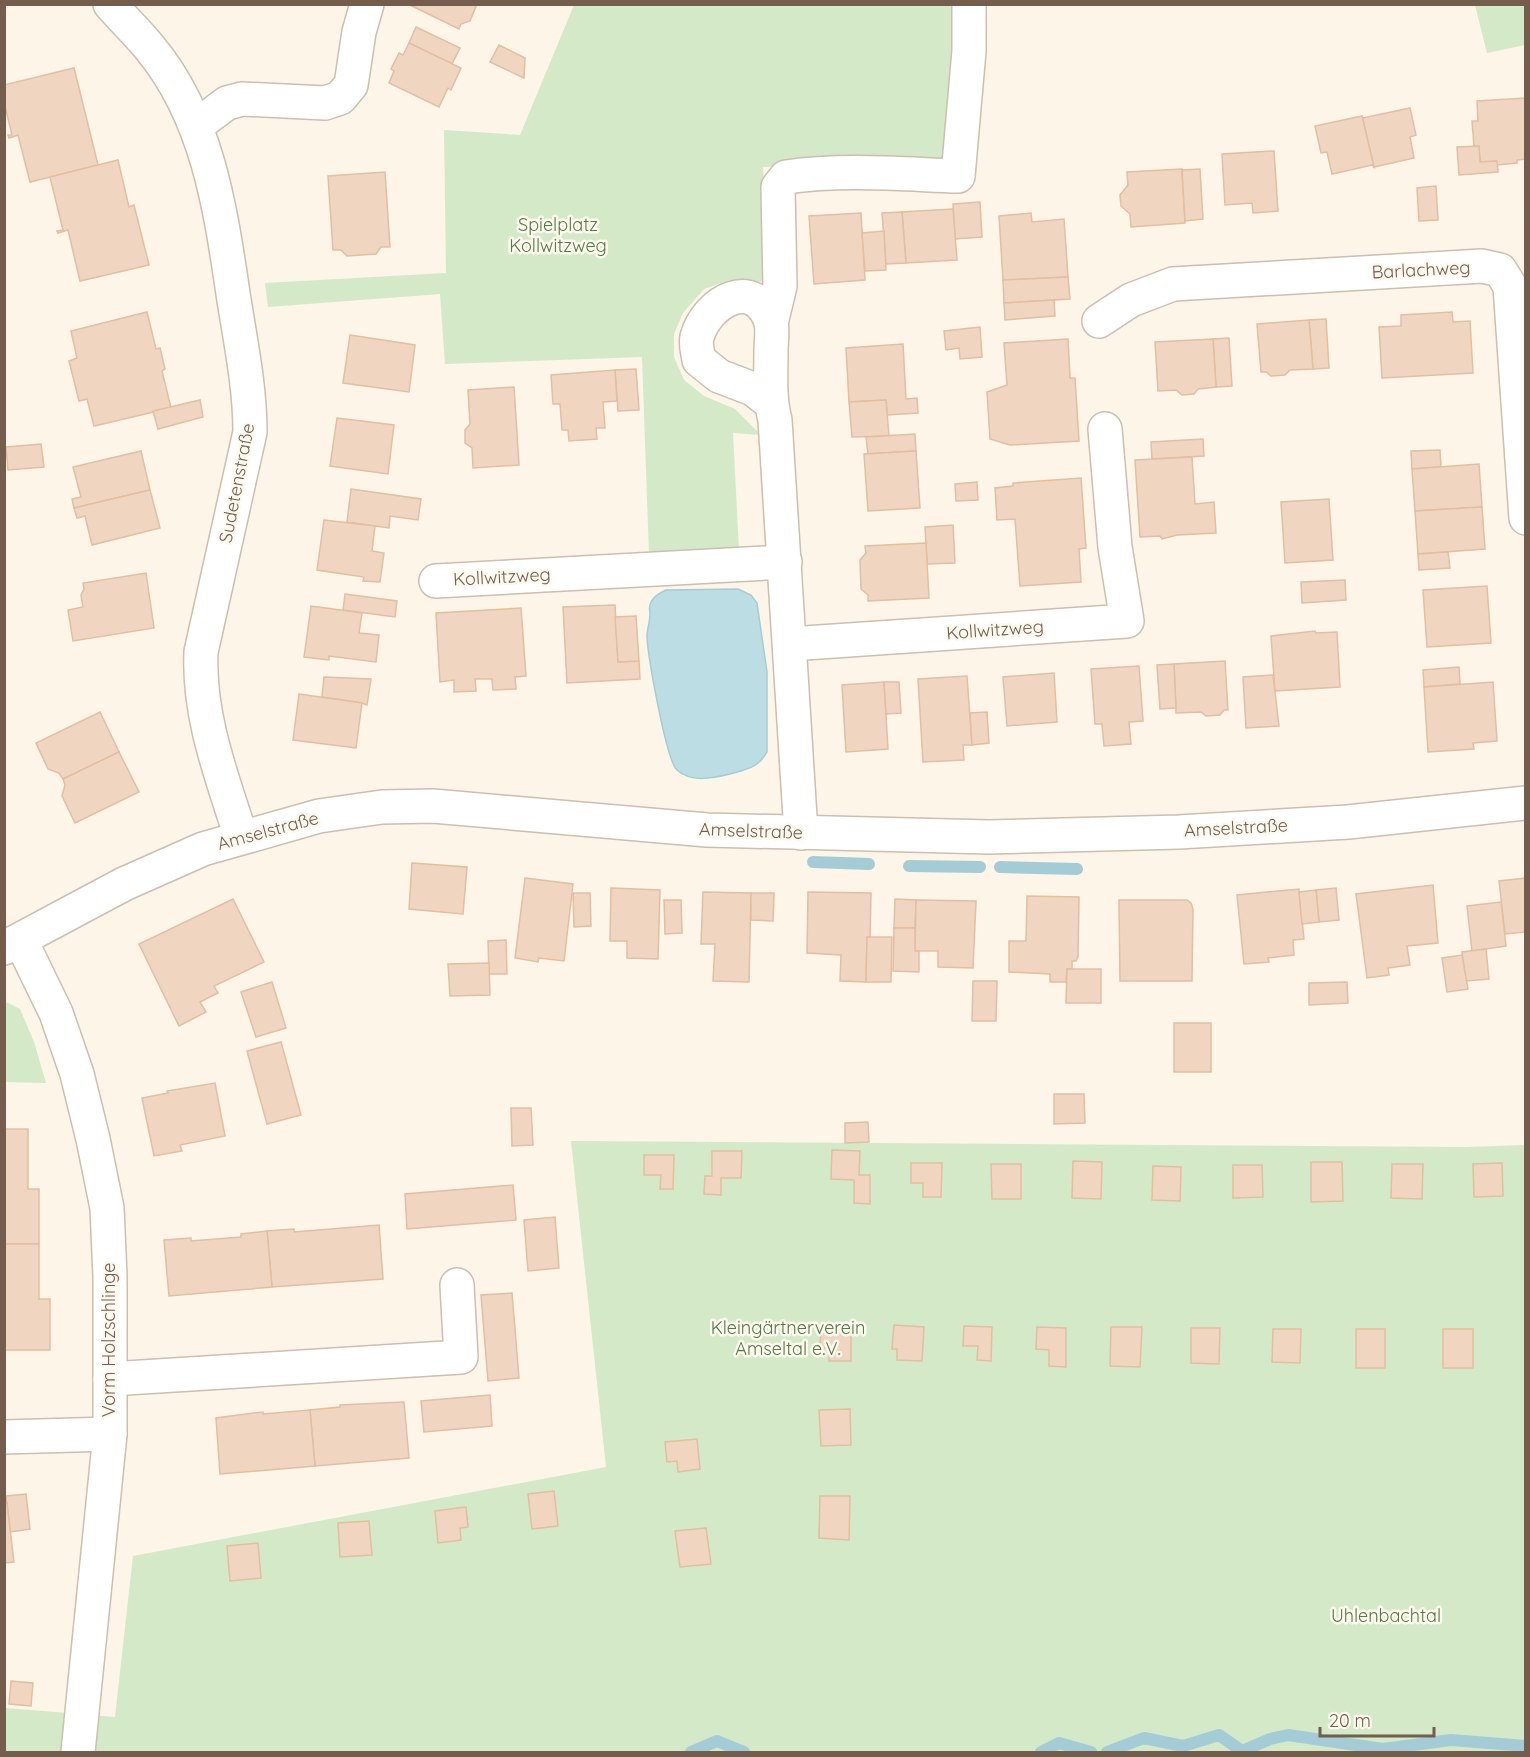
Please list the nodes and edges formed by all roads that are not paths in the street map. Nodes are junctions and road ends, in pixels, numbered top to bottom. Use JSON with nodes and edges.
{"nodes":[{"id":1,"x":110,"y":4,"type":"edge"},
{"id":2,"x":366,"y":4,"type":"edge"},
{"id":3,"x":969,"y":4,"type":"edge"},
{"id":4,"x":196,"y":126,"type":"junction"},
{"id":5,"x":1099,"y":321,"type":"dead end"},
{"id":6,"x":771,"y":323,"type":"junction"},
{"id":7,"x":771,"y":403,"type":"junction"},
{"id":8,"x":1105,"y":429,"type":"dead end"},
{"id":9,"x":1526,"y":518,"type":"edge"},
{"id":10,"x":785,"y":562,"type":"junction"},
{"id":11,"x":436,"y":580,"type":"dead end"},
{"id":12,"x":790,"y":644,"type":"junction"},
{"id":13,"x":1526,"y":803,"type":"edge"},
{"id":14,"x":801,"y":833,"type":"junction"},
{"id":15,"x":241,"y":837,"type":"junction"},
{"id":16,"x":13,"y":944,"type":"edge"},
{"id":17,"x":457,"y":1285,"type":"dead end"},
{"id":18,"x":110,"y":1379,"type":"junction"},
{"id":19,"x":110,"y":1434,"type":"junction"},
{"id":20,"x":4,"y":1437,"type":"edge"},
{"id":21,"x":78,"y":1752,"type":"edge"}],
"edges":[{"from":1,"to":4,"type":"street","name":"Sudetenstraße"},
{"from":2,"to":4,"type":"street"},
{"from":3,"to":6,"type":"street"},
{"from":4,"to":15,"type":"street","name":"Sudetenstraße"},
{"from":5,"to":9,"type":"street","name":"Barlachweg"},
{"from":6,"to":7,"type":"street"},
{"from":6,"to":7,"type":"street"},
{"from":7,"to":10,"type":"street"},
{"from":8,"to":12,"type":"street","name":"Kollwitzweg"},
{"from":10,"to":11,"type":"street","name":"Kollwitzweg"},
{"from":10,"to":12,"type":"street"},
{"from":12,"to":14,"type":"street"},
{"from":13,"to":14,"type":"street","name":"Amselstraße"},
{"from":14,"to":15,"type":"street","name":"Amselstraße"},
{"from":15,"to":16,"type":"street","name":"Amselstraße"},
{"from":16,"to":18,"type":"street","name":"Vorm Holzschlinge"},
{"from":17,"to":18,"type":"street"},
{"from":18,"to":19,"type":"street","name":"Vorm Holzschlinge"},
{"from":19,"to":20,"type":"street"},
{"from":19,"to":21,"type":"street","name":"Vorm Holzschlinge"}]}
